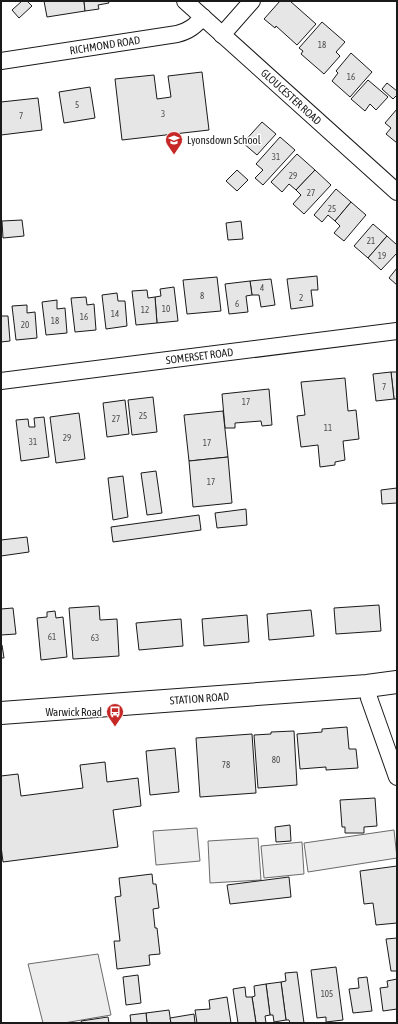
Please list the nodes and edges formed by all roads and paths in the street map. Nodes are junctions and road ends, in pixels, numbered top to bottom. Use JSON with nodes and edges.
{"nodes":[{"id":1,"x":185,"y":1,"type":"edge"},
{"id":2,"x":252,"y":1,"type":"edge"},
{"id":3,"x":203,"y":17,"type":"junction"},
{"id":4,"x":222,"y":34,"type":"junction"},
{"id":5,"x":1,"y":61,"type":"edge"},
{"id":6,"x":397,"y":192,"type":"edge"},
{"id":7,"x":397,"y":331,"type":"edge"},
{"id":8,"x":1,"y":381,"type":"edge"},
{"id":9,"x":397,"y":682,"type":"edge"},
{"id":10,"x":367,"y":686,"type":"junction"},
{"id":11,"x":1,"y":713,"type":"edge"},
{"id":12,"x":397,"y":777,"type":"edge"}],
"edges":[{"from":1,"to":3,"type":"street","name":"GLOUCESTER ROAD"},
{"from":2,"to":4,"type":"street"},
{"from":3,"to":4,"type":"street","name":"GLOUCESTER ROAD"},
{"from":3,"to":5,"type":"street","name":"RICHMOND ROAD"},
{"from":4,"to":6,"type":"street","name":"GLOUCESTER ROAD"},
{"from":7,"to":8,"type":"street","name":"SOMERSET ROAD"},
{"from":9,"to":10,"type":"main road","name":"STATION ROAD"},
{"from":10,"to":11,"type":"main road","name":"STATION ROAD"},
{"from":10,"to":12,"type":"street"}]}
